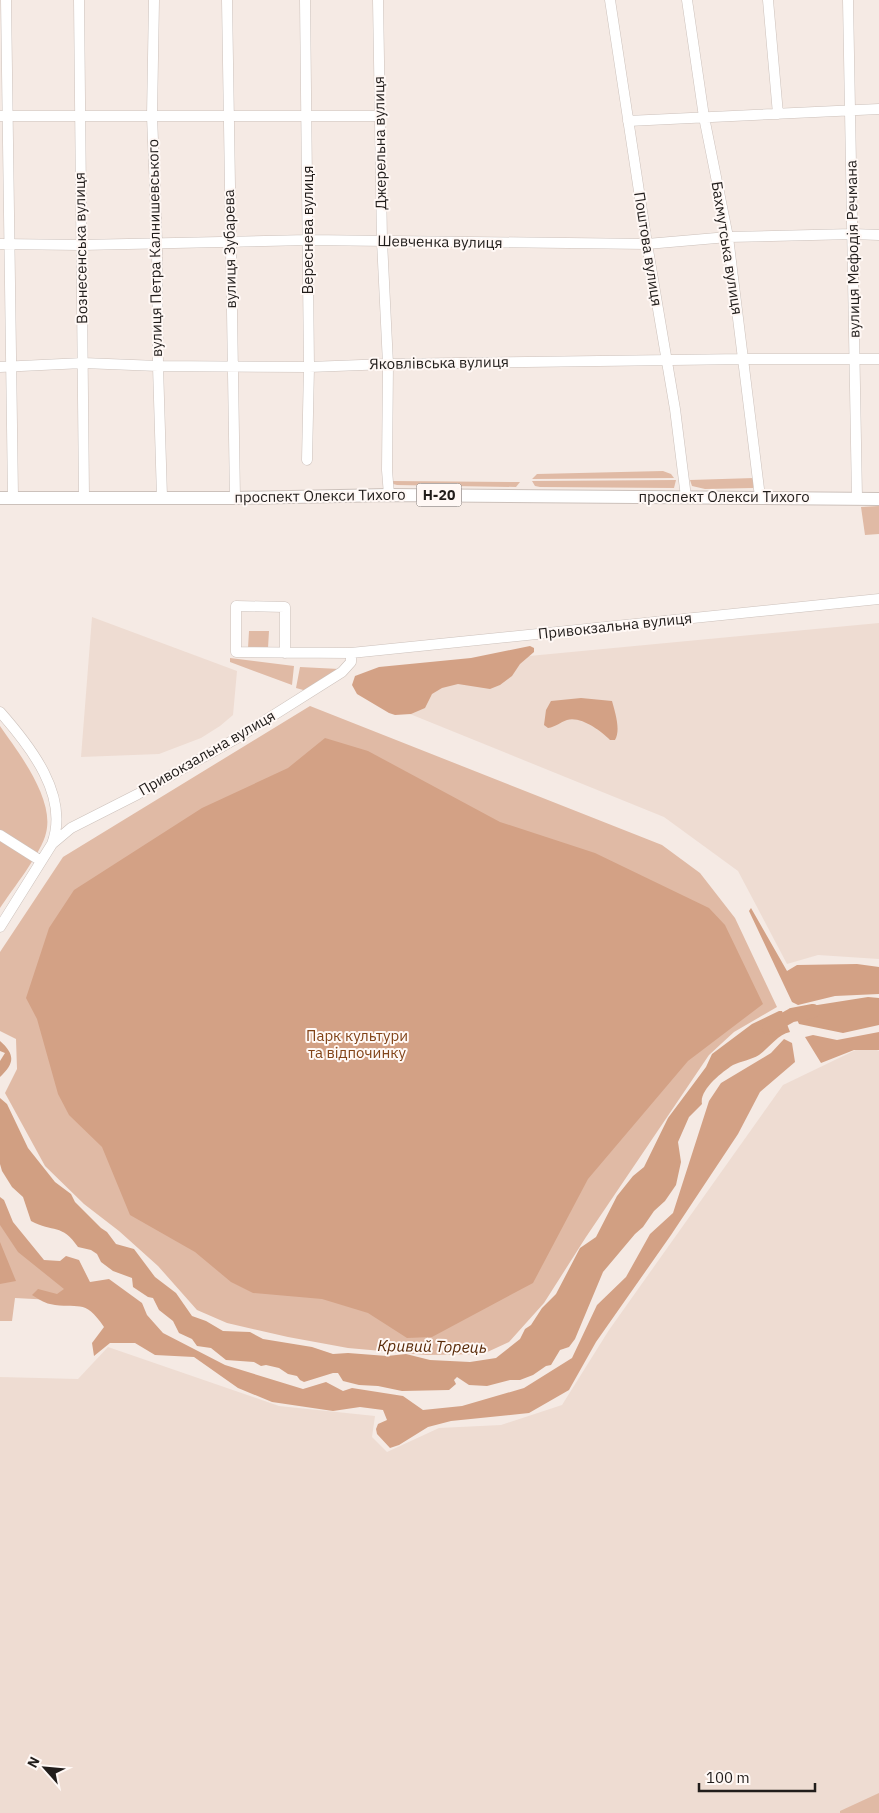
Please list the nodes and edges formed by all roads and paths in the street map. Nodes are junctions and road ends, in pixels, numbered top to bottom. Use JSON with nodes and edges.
{"nodes":[{"id":1,"x":6,"y":0,"type":"edge"},
{"id":2,"x":78,"y":0,"type":"edge"},
{"id":3,"x":154,"y":0,"type":"edge"},
{"id":4,"x":227,"y":0,"type":"edge"},
{"id":5,"x":305,"y":0,"type":"edge"},
{"id":6,"x":378,"y":0,"type":"edge"},
{"id":7,"x":610,"y":0,"type":"edge"},
{"id":8,"x":687,"y":0,"type":"edge"},
{"id":9,"x":768,"y":0,"type":"edge"},
{"id":10,"x":848,"y":0,"type":"edge"},
{"id":11,"x":879,"y":109,"type":"edge"},
{"id":12,"x":850,"y":111,"type":"junction"},
{"id":13,"x":778,"y":114,"type":"junction"},
{"id":14,"x":4,"y":116,"type":"edge"},
{"id":15,"x":80,"y":116,"type":"junction"},
{"id":16,"x":152,"y":116,"type":"junction"},
{"id":17,"x":227,"y":116,"type":"junction"},
{"id":18,"x":308,"y":116,"type":"junction"},
{"id":19,"x":379,"y":116,"type":"junction"},
{"id":20,"x":704,"y":117,"type":"junction"},
{"id":21,"x":628,"y":120,"type":"junction"},
{"id":22,"x":853,"y":234,"type":"junction"},
{"id":23,"x":879,"y":235,"type":"edge"},
{"id":24,"x":728,"y":237,"type":"junction"},
{"id":25,"x":308,"y":240,"type":"junction"},
{"id":26,"x":230,"y":241,"type":"junction"},
{"id":27,"x":382,"y":241,"type":"junction"},
{"id":28,"x":157,"y":242,"type":"junction"},
{"id":29,"x":5,"y":244,"type":"edge"},
{"id":30,"x":647,"y":244,"type":"junction"},
{"id":31,"x":81,"y":245,"type":"junction"},
{"id":32,"x":744,"y":359,"type":"junction"},
{"id":33,"x":855,"y":359,"type":"junction"},
{"id":34,"x":879,"y":359,"type":"edge"},
{"id":35,"x":666,"y":360,"type":"junction"},
{"id":36,"x":83,"y":363,"type":"junction"},
{"id":37,"x":388,"y":364,"type":"junction"},
{"id":38,"x":233,"y":365,"type":"junction"},
{"id":39,"x":158,"y":366,"type":"junction"},
{"id":40,"x":309,"y":367,"type":"junction"},
{"id":41,"x":0,"y":368,"type":"edge"},
{"id":42,"x":12,"y":368,"type":"junction"},
{"id":43,"x":307,"y":460,"type":"dead end"},
{"id":44,"x":389,"y":495,"type":"junction"},
{"id":45,"x":84,"y":496,"type":"junction"},
{"id":46,"x":162,"y":496,"type":"junction"},
{"id":47,"x":13,"y":497,"type":"junction"},
{"id":48,"x":686,"y":497,"type":"junction"},
{"id":49,"x":760,"y":497,"type":"junction"},
{"id":50,"x":0,"y":498,"type":"edge"},
{"id":51,"x":235,"y":498,"type":"junction"},
{"id":52,"x":857,"y":498,"type":"junction"},
{"id":53,"x":879,"y":498,"type":"edge"},
{"id":54,"x":879,"y":599,"type":"edge"},
{"id":55,"x":284,"y":653,"type":"junction"},
{"id":56,"x":351,"y":653,"type":"junction"},
{"id":57,"x":0,"y":712,"type":"edge"},
{"id":58,"x":0,"y":836,"type":"edge"},
{"id":59,"x":52,"y":844,"type":"junction"},
{"id":60,"x":41,"y":862,"type":"junction"},
{"id":61,"x":0,"y":926,"type":"edge"}],
"edges":[{"from":1,"to":14,"type":"street"},
{"from":2,"to":15,"type":"street","name":"Вознесенська вулиця"},
{"from":3,"to":16,"type":"street","name":"вулиця Петра Калнишевського"},
{"from":4,"to":17,"type":"street","name":"вулиця Зубарева"},
{"from":5,"to":18,"type":"street","name":"Вереснева вулиця"},
{"from":6,"to":19,"type":"street","name":"Джерельна вулиця"},
{"from":7,"to":21,"type":"street","name":"Поштова вулиця"},
{"from":8,"to":20,"type":"street","name":"Бахмутська вулиця"},
{"from":9,"to":13,"type":"street"},
{"from":10,"to":12,"type":"street","name":"вулиця Мефодія Речмана"},
{"from":11,"to":12,"type":"street"},
{"from":12,"to":13,"type":"street"},
{"from":12,"to":22,"type":"street","name":"вулиця Мефодія Речмана"},
{"from":13,"to":20,"type":"street"},
{"from":14,"to":15,"type":"street"},
{"from":14,"to":29,"type":"street"},
{"from":15,"to":16,"type":"street"},
{"from":15,"to":31,"type":"street","name":"Вознесенська вулиця"},
{"from":16,"to":17,"type":"street"},
{"from":16,"to":28,"type":"street","name":"вулиця Петра Калнишевського"},
{"from":17,"to":18,"type":"street"},
{"from":17,"to":26,"type":"street","name":"вулиця Зубарева"},
{"from":18,"to":19,"type":"street"},
{"from":18,"to":25,"type":"street","name":"Вереснева вулиця"},
{"from":19,"to":27,"type":"street","name":"Джерельна вулиця"},
{"from":20,"to":21,"type":"street"},
{"from":20,"to":24,"type":"street","name":"Бахмутська вулиця"},
{"from":21,"to":30,"type":"street","name":"Поштова вулиця"},
{"from":22,"to":23,"type":"street","name":"Шевченка вулиця"},
{"from":22,"to":24,"type":"street","name":"Шевченка вулиця"},
{"from":22,"to":33,"type":"street","name":"вулиця Мефодія Речмана"},
{"from":24,"to":30,"type":"street","name":"Шевченка вулиця"},
{"from":24,"to":32,"type":"street","name":"Бахмутська вулиця"},
{"from":25,"to":26,"type":"street","name":"Шевченка вулиця"},
{"from":25,"to":27,"type":"street","name":"Шевченка вулиця"},
{"from":25,"to":40,"type":"street","name":"Вереснева вулиця"},
{"from":26,"to":28,"type":"street","name":"Шевченка вулиця"},
{"from":26,"to":38,"type":"street","name":"вулиця Зубарева"},
{"from":27,"to":30,"type":"street","name":"Шевченка вулиця"},
{"from":27,"to":37,"type":"street","name":"Джерельна вулиця"},
{"from":28,"to":31,"type":"street","name":"Шевченка вулиця"},
{"from":28,"to":39,"type":"street","name":"вулиця Петра Калнишевського"},
{"from":29,"to":31,"type":"street","name":"Шевченка вулиця"},
{"from":29,"to":42,"type":"street"},
{"from":30,"to":35,"type":"street","name":"Поштова вулиця"},
{"from":31,"to":36,"type":"street","name":"Вознесенська вулиця"},
{"from":32,"to":33,"type":"street","name":"Яковлівська вулиця"},
{"from":32,"to":35,"type":"street","name":"Яковлівська вулиця"},
{"from":32,"to":49,"type":"street","name":"Бахмутська вулиця"},
{"from":33,"to":34,"type":"street","name":"Яковлівська вулиця"},
{"from":33,"to":52,"type":"street","name":"вулиця Мефодія Речмана"},
{"from":35,"to":37,"type":"street","name":"Яковлівська вулиця"},
{"from":35,"to":48,"type":"street","name":"Поштова вулиця"},
{"from":36,"to":39,"type":"street","name":"Яковлівська вулиця"},
{"from":36,"to":42,"type":"street","name":"Яковлівська вулиця"},
{"from":36,"to":45,"type":"street","name":"Вознесенська вулиця"},
{"from":37,"to":40,"type":"street","name":"Яковлівська вулиця"},
{"from":37,"to":44,"type":"street","name":"Джерельна вулиця"},
{"from":38,"to":39,"type":"street","name":"Яковлівська вулиця"},
{"from":38,"to":40,"type":"street","name":"Яковлівська вулиця"},
{"from":38,"to":51,"type":"street","name":"вулиця Зубарева"},
{"from":39,"to":46,"type":"street","name":"вулиця Петра Калнишевського"},
{"from":40,"to":43,"type":"street","name":"Вереснева вулиця"},
{"from":41,"to":42,"type":"street","name":"Яковлівська вулиця"},
{"from":42,"to":47,"type":"street"},
{"from":44,"to":48,"type":"main road","name":"проспект Олекси Тихого","number":"Н-20"},
{"from":44,"to":51,"type":"main road","name":"проспект Олекси Тихого","number":"Н-20"},
{"from":45,"to":46,"type":"main road","name":"проспект Олекси Тихого","number":"Н-20"},
{"from":45,"to":47,"type":"main road","name":"проспект Олекси Тихого","number":"Н-20"},
{"from":46,"to":51,"type":"main road","name":"проспект Олекси Тихого","number":"Н-20"},
{"from":47,"to":50,"type":"main road","name":"проспект Олекси Тихого","number":"Н-20"},
{"from":48,"to":49,"type":"main road","name":"проспект Олекси Тихого","number":"Н-20"},
{"from":49,"to":52,"type":"main road","name":"проспект Олекси Тихого","number":"Н-20"},
{"from":52,"to":53,"type":"main road","name":"проспект Олекси Тихого","number":"Н-20"},
{"from":54,"to":56,"type":"street","name":"Привокзальна вулиця"},
{"from":55,"to":55,"type":"street","name":"Привокзальна вулиця"},
{"from":55,"to":56,"type":"street","name":"Привокзальна вулиця"},
{"from":56,"to":59,"type":"street","name":"Привокзальна вулиця"},
{"from":57,"to":59,"type":"street"},
{"from":58,"to":60,"type":"street"},
{"from":59,"to":60,"type":"street"},
{"from":60,"to":61,"type":"street"}]}
